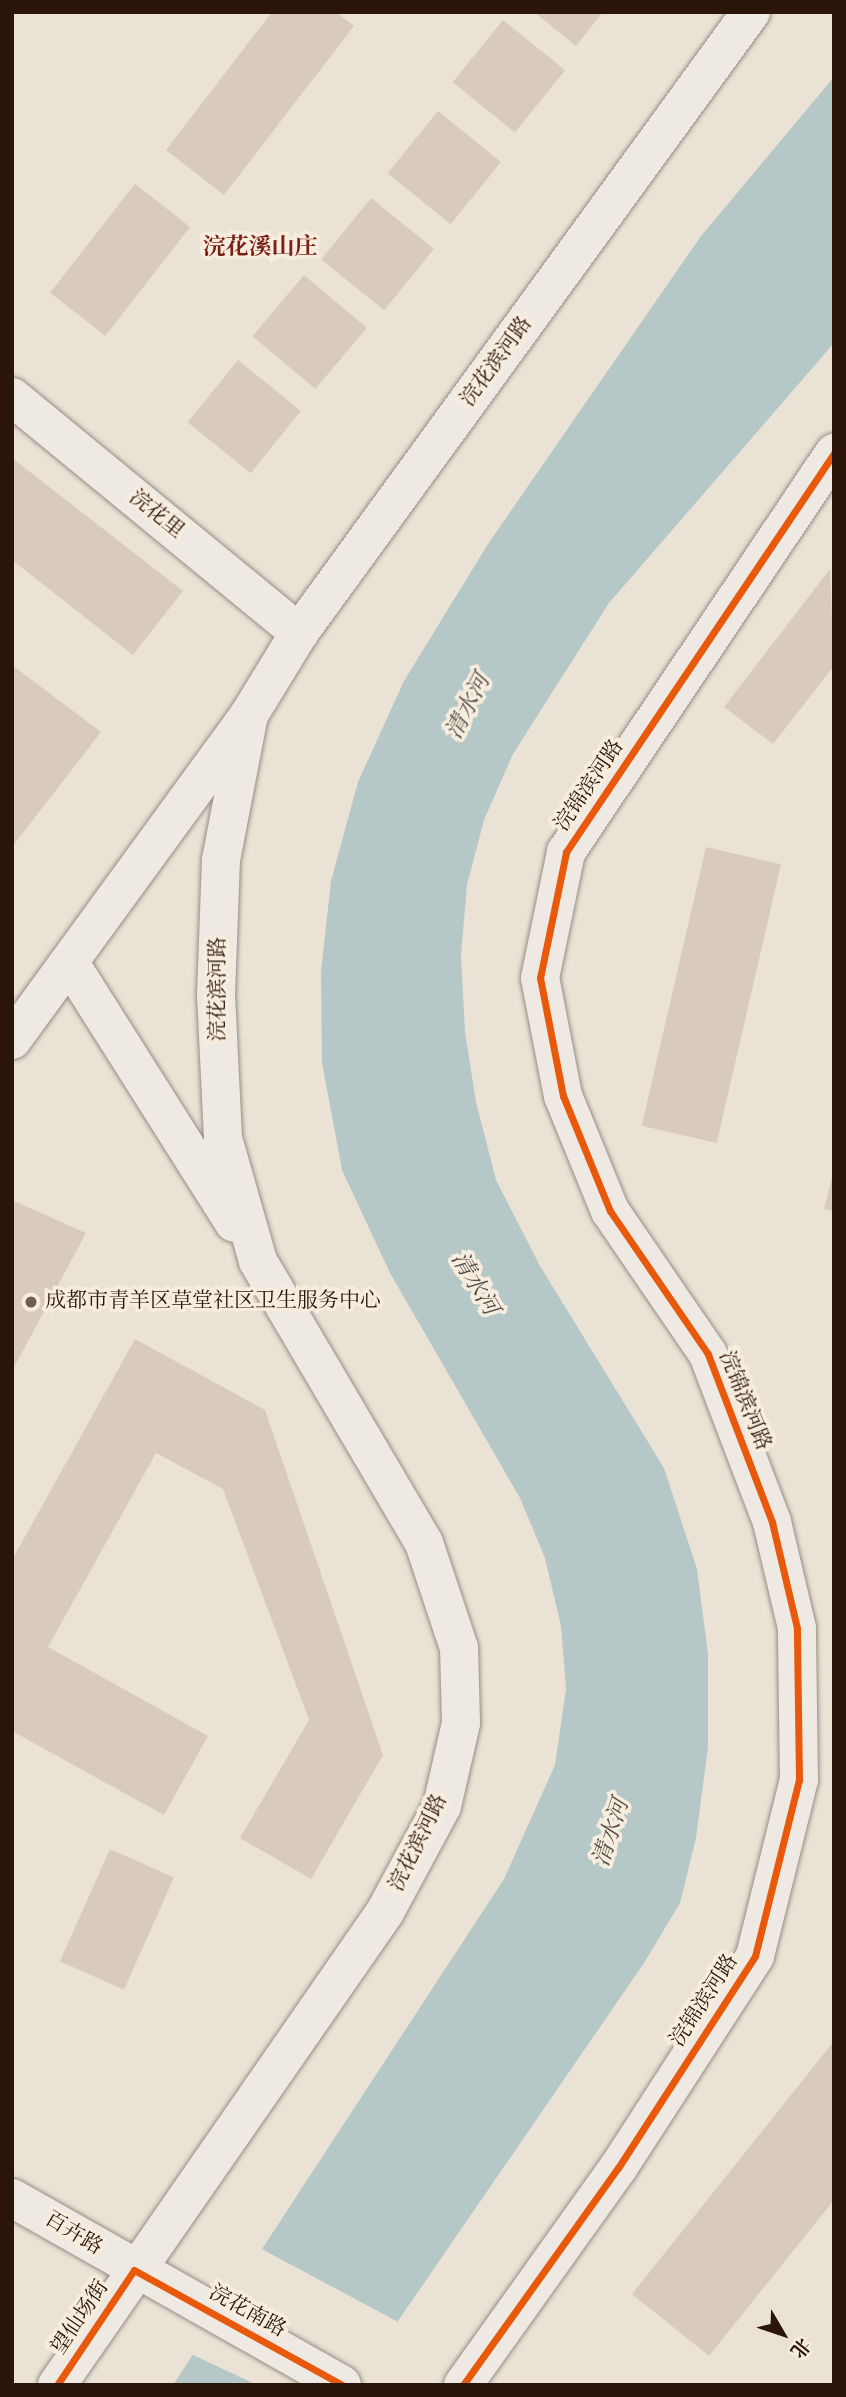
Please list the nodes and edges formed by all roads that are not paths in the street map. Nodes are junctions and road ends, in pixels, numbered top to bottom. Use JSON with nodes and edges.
{"nodes":[{"id":1,"x":751,"y":12,"type":"edge"},
{"id":2,"x":12,"y":397,"type":"edge"},
{"id":3,"x":834,"y":453,"type":"edge"},
{"id":4,"x":299,"y":633,"type":"junction"},
{"id":5,"x":250,"y":715,"type":"junction"},
{"id":6,"x":71,"y":965,"type":"junction"},
{"id":7,"x":12,"y":1040,"type":"edge"},
{"id":8,"x":258,"y":1261,"type":"junction"},
{"id":9,"x":12,"y":2198,"type":"edge"},
{"id":10,"x":134,"y":2270,"type":"junction"},
{"id":11,"x":57,"y":2385,"type":"edge"},
{"id":12,"x":342,"y":2385,"type":"edge"},
{"id":13,"x":463,"y":2385,"type":"edge"}],
"edges":[{"from":1,"to":4,"type":"street","name":"浣花滨河路"},
{"from":2,"to":4,"type":"street","name":"浣花里"},
{"from":3,"to":13,"type":"street","name":"浣锦滨河路"},
{"from":4,"to":5,"type":"street","name":"浣花滨河路"},
{"from":5,"to":6,"type":"street","name":"浣花滨河路"},
{"from":5,"to":8,"type":"street","name":"浣花滨河路"},
{"from":6,"to":7,"type":"street","name":"浣花滨河路"},
{"from":6,"to":8,"type":"street","name":"浣花滨河路"},
{"from":8,"to":10,"type":"street","name":"浣花滨河路"},
{"from":9,"to":10,"type":"street","name":"百卉路"},
{"from":10,"to":11,"type":"street","name":"望仙场街"},
{"from":10,"to":12,"type":"street","name":"浣花南路"}]}
